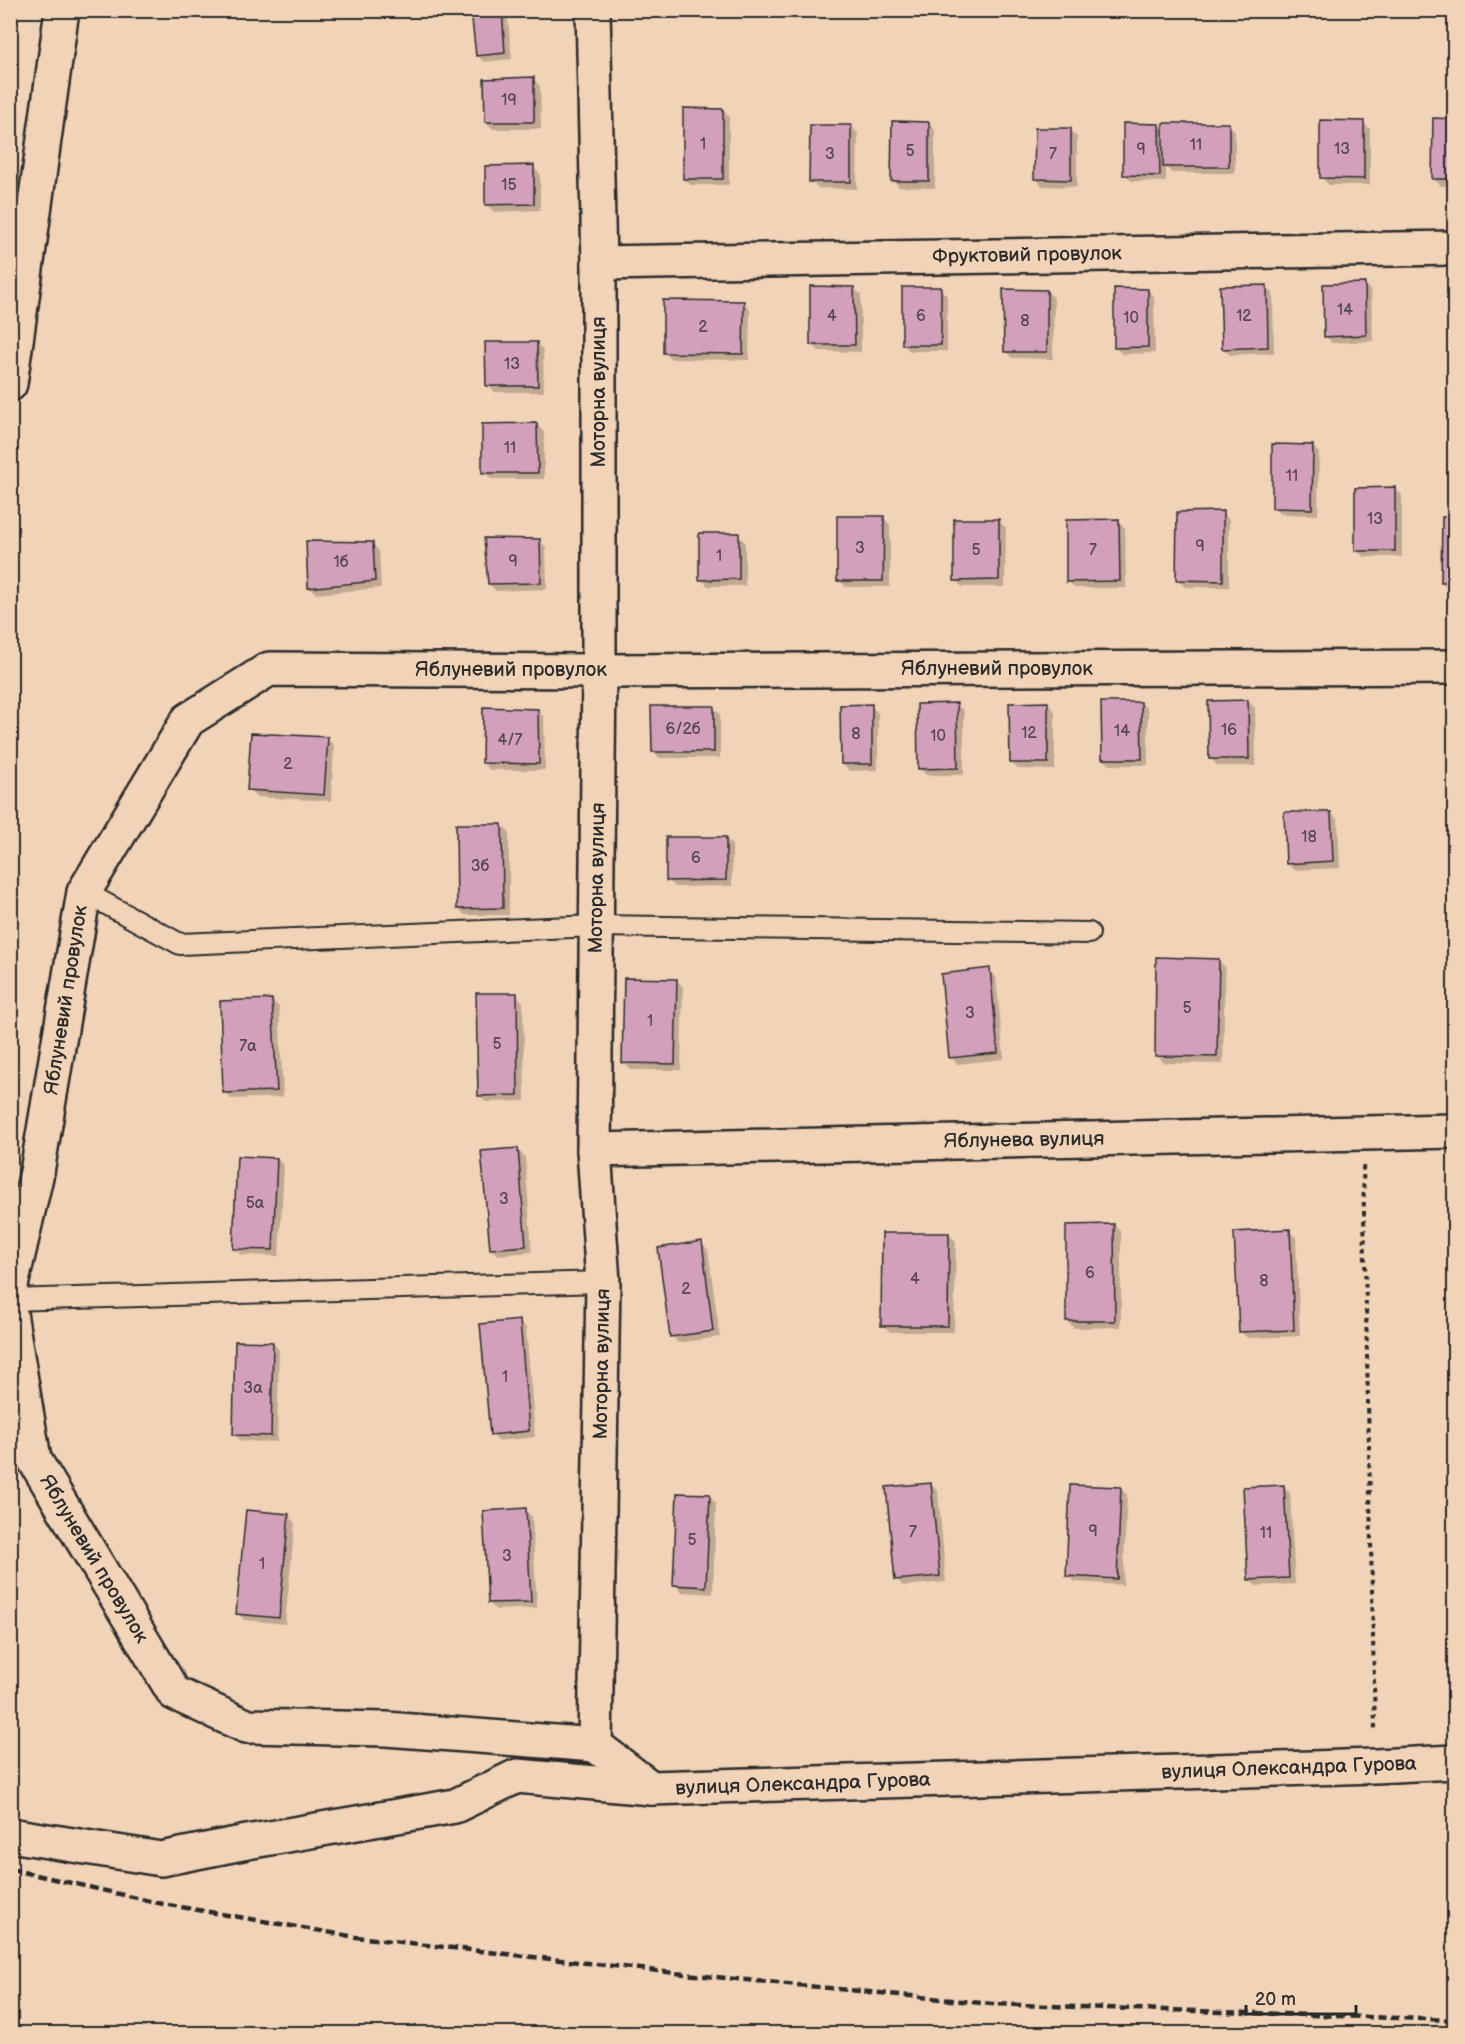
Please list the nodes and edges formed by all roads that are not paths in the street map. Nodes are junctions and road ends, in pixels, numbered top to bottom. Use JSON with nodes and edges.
{"nodes":[{"id":1,"x":62,"y":10,"type":"edge"},
{"id":2,"x":593,"y":10,"type":"edge"},
{"id":3,"x":1455,"y":248,"type":"edge"},
{"id":4,"x":599,"y":263,"type":"junction"},
{"id":5,"x":12,"y":366,"type":"edge"},
{"id":6,"x":1455,"y":667,"type":"edge"},
{"id":7,"x":599,"y":671,"type":"junction"},
{"id":8,"x":84,"y":891,"type":"junction"},
{"id":9,"x":596,"y":926,"type":"junction"},
{"id":10,"x":1089,"y":933,"type":"dead end"},
{"id":11,"x":1455,"y":1131,"type":"edge"},
{"id":12,"x":594,"y":1150,"type":"junction"},
{"id":13,"x":603,"y":1282,"type":"junction"},
{"id":14,"x":10,"y":1290,"type":"edge"},
{"id":15,"x":10,"y":1300,"type":"edge"},
{"id":16,"x":10,"y":1313,"type":"edge"},
{"id":17,"x":595,"y":1745,"type":"junction"},
{"id":18,"x":1455,"y":1761,"type":"edge"},
{"id":19,"x":651,"y":1788,"type":"junction"},
{"id":20,"x":10,"y":1835,"type":"edge"}],
"edges":[{"from":1,"to":5,"type":"street"},
{"from":2,"to":4,"type":"street","name":"Моторна вулиця"},
{"from":3,"to":4,"type":"street","name":"Фруктовий провулок"},
{"from":4,"to":7,"type":"street","name":"Моторна вулиця"},
{"from":6,"to":7,"type":"street","name":"Яблуневий провулок"},
{"from":7,"to":8,"type":"street","name":"Яблуневий провулок"},
{"from":7,"to":9,"type":"street","name":"Моторна вулиця"},
{"from":8,"to":9,"type":"lane"},
{"from":8,"to":14,"type":"street","name":"Яблуневий провулок"},
{"from":9,"to":10,"type":"lane"},
{"from":9,"to":12,"type":"street","name":"Моторна вулиця"},
{"from":11,"to":12,"type":"street","name":"Яблунева вулиця"},
{"from":12,"to":13,"type":"street","name":"Моторна вулиця"},
{"from":13,"to":15,"type":"lane"},
{"from":13,"to":17,"type":"street","name":"Моторна вулиця"},
{"from":16,"to":17,"type":"street","name":"Яблуневий провулок"},
{"from":17,"to":19,"type":"street","name":"вулиця Олександра Гурова"},
{"from":18,"to":19,"type":"street","name":"вулиця Олександра Гурова"},
{"from":19,"to":20,"type":"street"}]}
